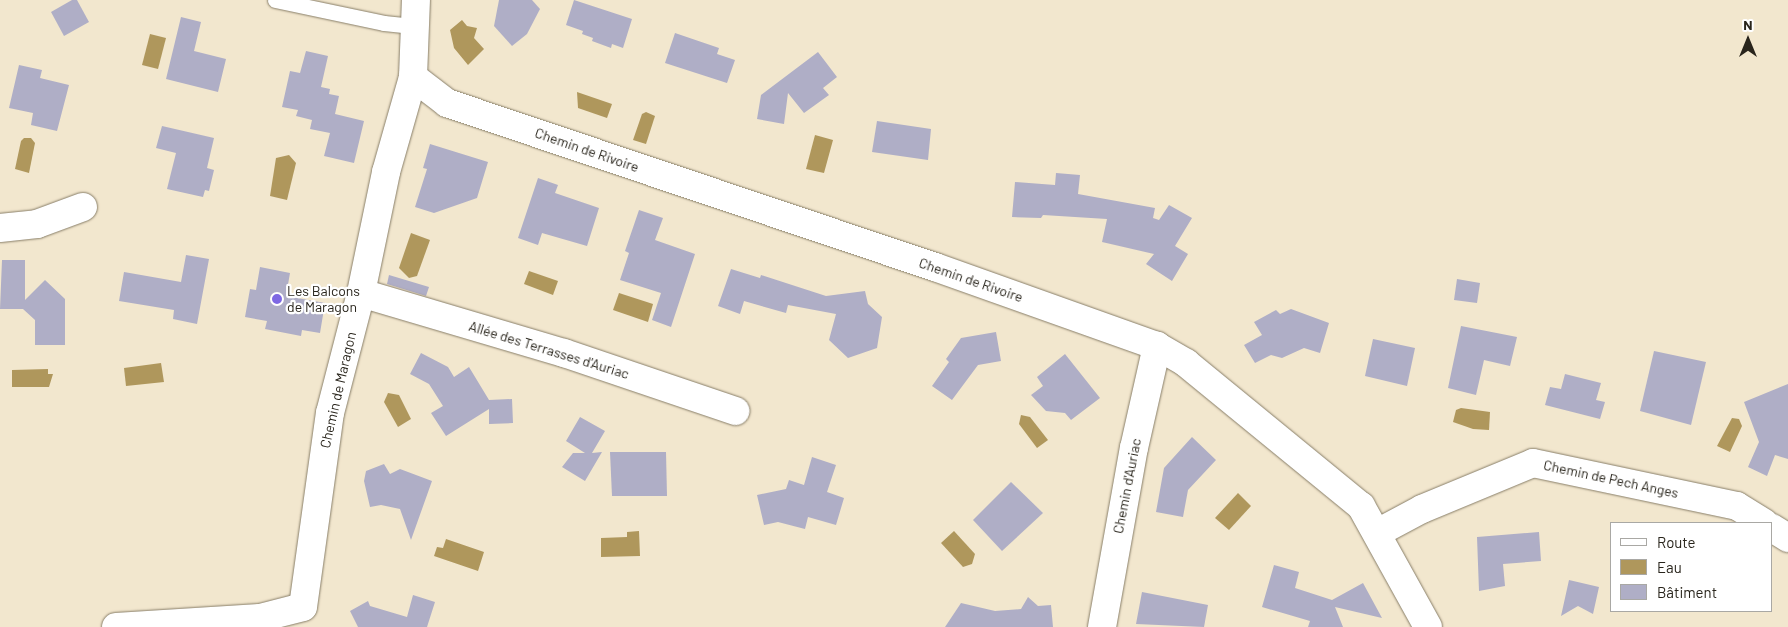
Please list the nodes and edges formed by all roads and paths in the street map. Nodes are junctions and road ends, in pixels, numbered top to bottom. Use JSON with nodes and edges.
{"nodes":[{"id":1,"x":275,"y":0,"type":"edge"},
{"id":2,"x":415,"y":13,"type":"edge"},
{"id":3,"x":413,"y":77,"type":"junction"},
{"id":4,"x":83,"y":207,"type":"dead end"},
{"id":5,"x":0,"y":228,"type":"edge"},
{"id":6,"x":362,"y":292,"type":"junction"},
{"id":7,"x":1157,"y":346,"type":"junction"},
{"id":8,"x":735,"y":411,"type":"dead end"},
{"id":9,"x":1762,"y":522,"type":"edge"},
{"id":10,"x":1773,"y":529,"type":"edge"},
{"id":11,"x":1377,"y":533,"type":"junction"},
{"id":12,"x":1788,"y":538,"type":"edge"},
{"id":13,"x":116,"y":627,"type":"edge"},
{"id":14,"x":1102,"y":627,"type":"edge"},
{"id":15,"x":1428,"y":627,"type":"edge"}],
"edges":[{"from":1,"to":2,"type":"lane"},
{"from":2,"to":3,"type":"street","name":"Chemin de Maragon"},
{"from":3,"to":6,"type":"street","name":"Chemin de Maragon"},
{"from":3,"to":7,"type":"street","name":"Chemin de Rivoire"},
{"from":4,"to":5,"type":"street"},
{"from":6,"to":8,"type":"street","name":"Allée des Terrasses d'Auriac"},
{"from":6,"to":13,"type":"street","name":"Chemin de Maragon"},
{"from":7,"to":11,"type":"street","name":"Chemin de Rivoire"},
{"from":7,"to":14,"type":"street","name":"Chemin d'Auriac"},
{"from":9,"to":11,"type":"street","name":"Chemin de Pech Anges"},
{"from":10,"to":12,"type":"street"},
{"from":11,"to":15,"type":"street","name":"Chemin de Rivoire"}]}
